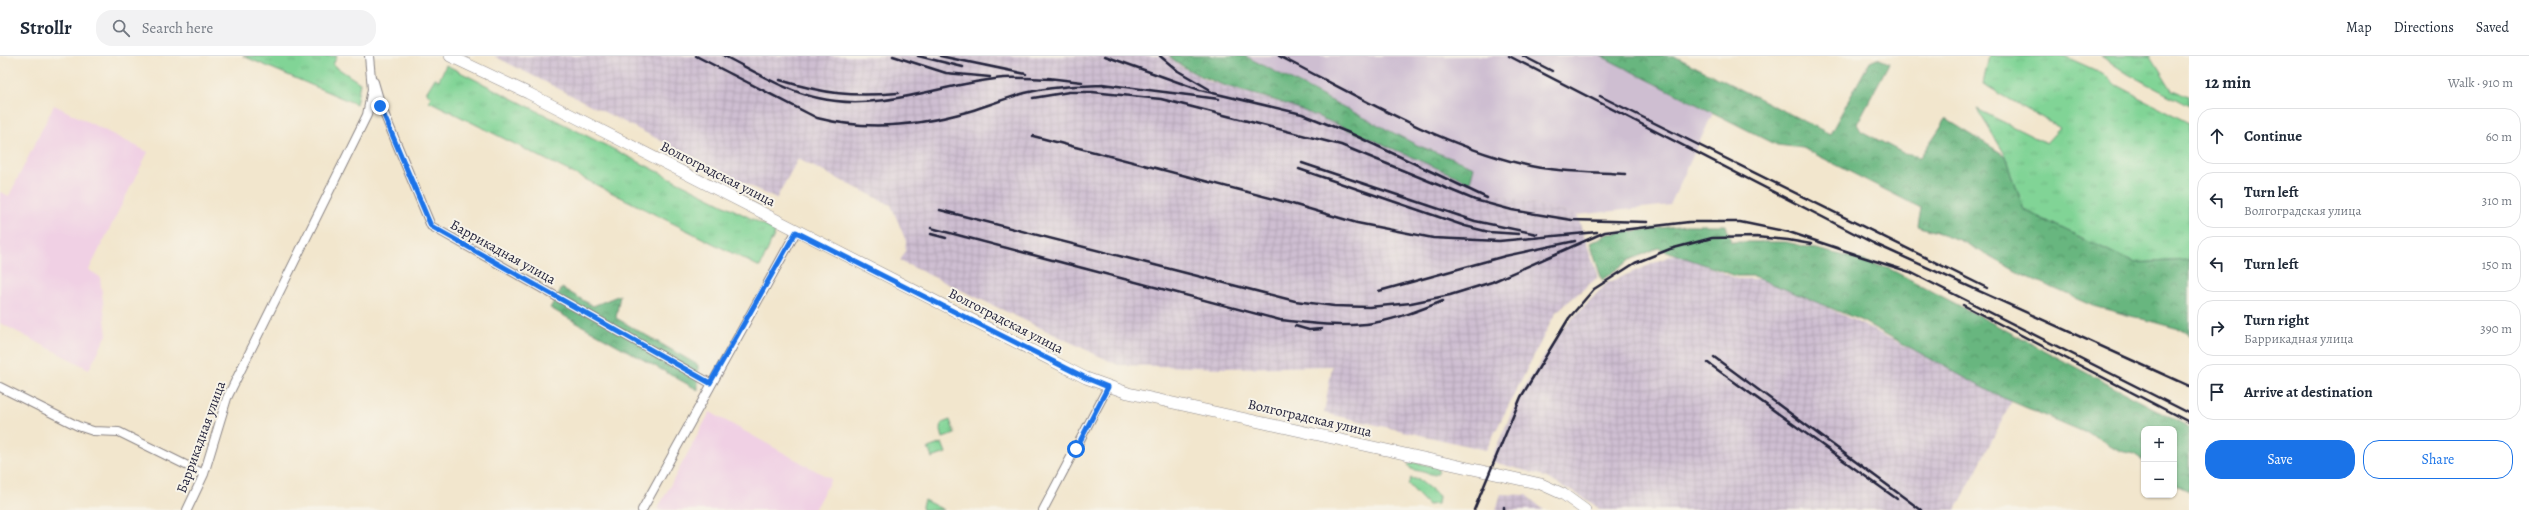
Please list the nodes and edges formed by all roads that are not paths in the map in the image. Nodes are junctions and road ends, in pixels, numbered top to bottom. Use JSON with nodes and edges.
{"nodes":[{"id":1,"x":369,"y":56,"type":"edge"},
{"id":2,"x":450,"y":56,"type":"edge"},
{"id":3,"x":371,"y":68,"type":"junction"},
{"id":4,"x":796,"y":232,"type":"junction"},
{"id":5,"x":710,"y":383,"type":"junction"},
{"id":6,"x":0,"y":387,"type":"edge"},
{"id":7,"x":1108,"y":387,"type":"junction"},
{"id":8,"x":204,"y":474,"type":"junction"},
{"id":9,"x":187,"y":510,"type":"edge"},
{"id":10,"x":642,"y":510,"type":"edge"},
{"id":11,"x":1043,"y":510,"type":"edge"},
{"id":12,"x":1585,"y":510,"type":"edge"}],
"edges":[{"from":1,"to":3,"type":"street","name":"Баррикадная улица"},
{"from":2,"to":4,"type":"main road","name":"Волгоградская улица"},
{"from":3,"to":5,"type":"street","name":"Баррикадная улица"},
{"from":3,"to":8,"type":"street","name":"Баррикадная улица"},
{"from":4,"to":5,"type":"street"},
{"from":4,"to":7,"type":"main road","name":"Волгоградская улица"},
{"from":5,"to":10,"type":"street"},
{"from":6,"to":8,"type":"street"},
{"from":7,"to":11,"type":"street"},
{"from":7,"to":12,"type":"main road","name":"Волгоградская улица"},
{"from":8,"to":9,"type":"street","name":"Баррикадная улица"}]}
